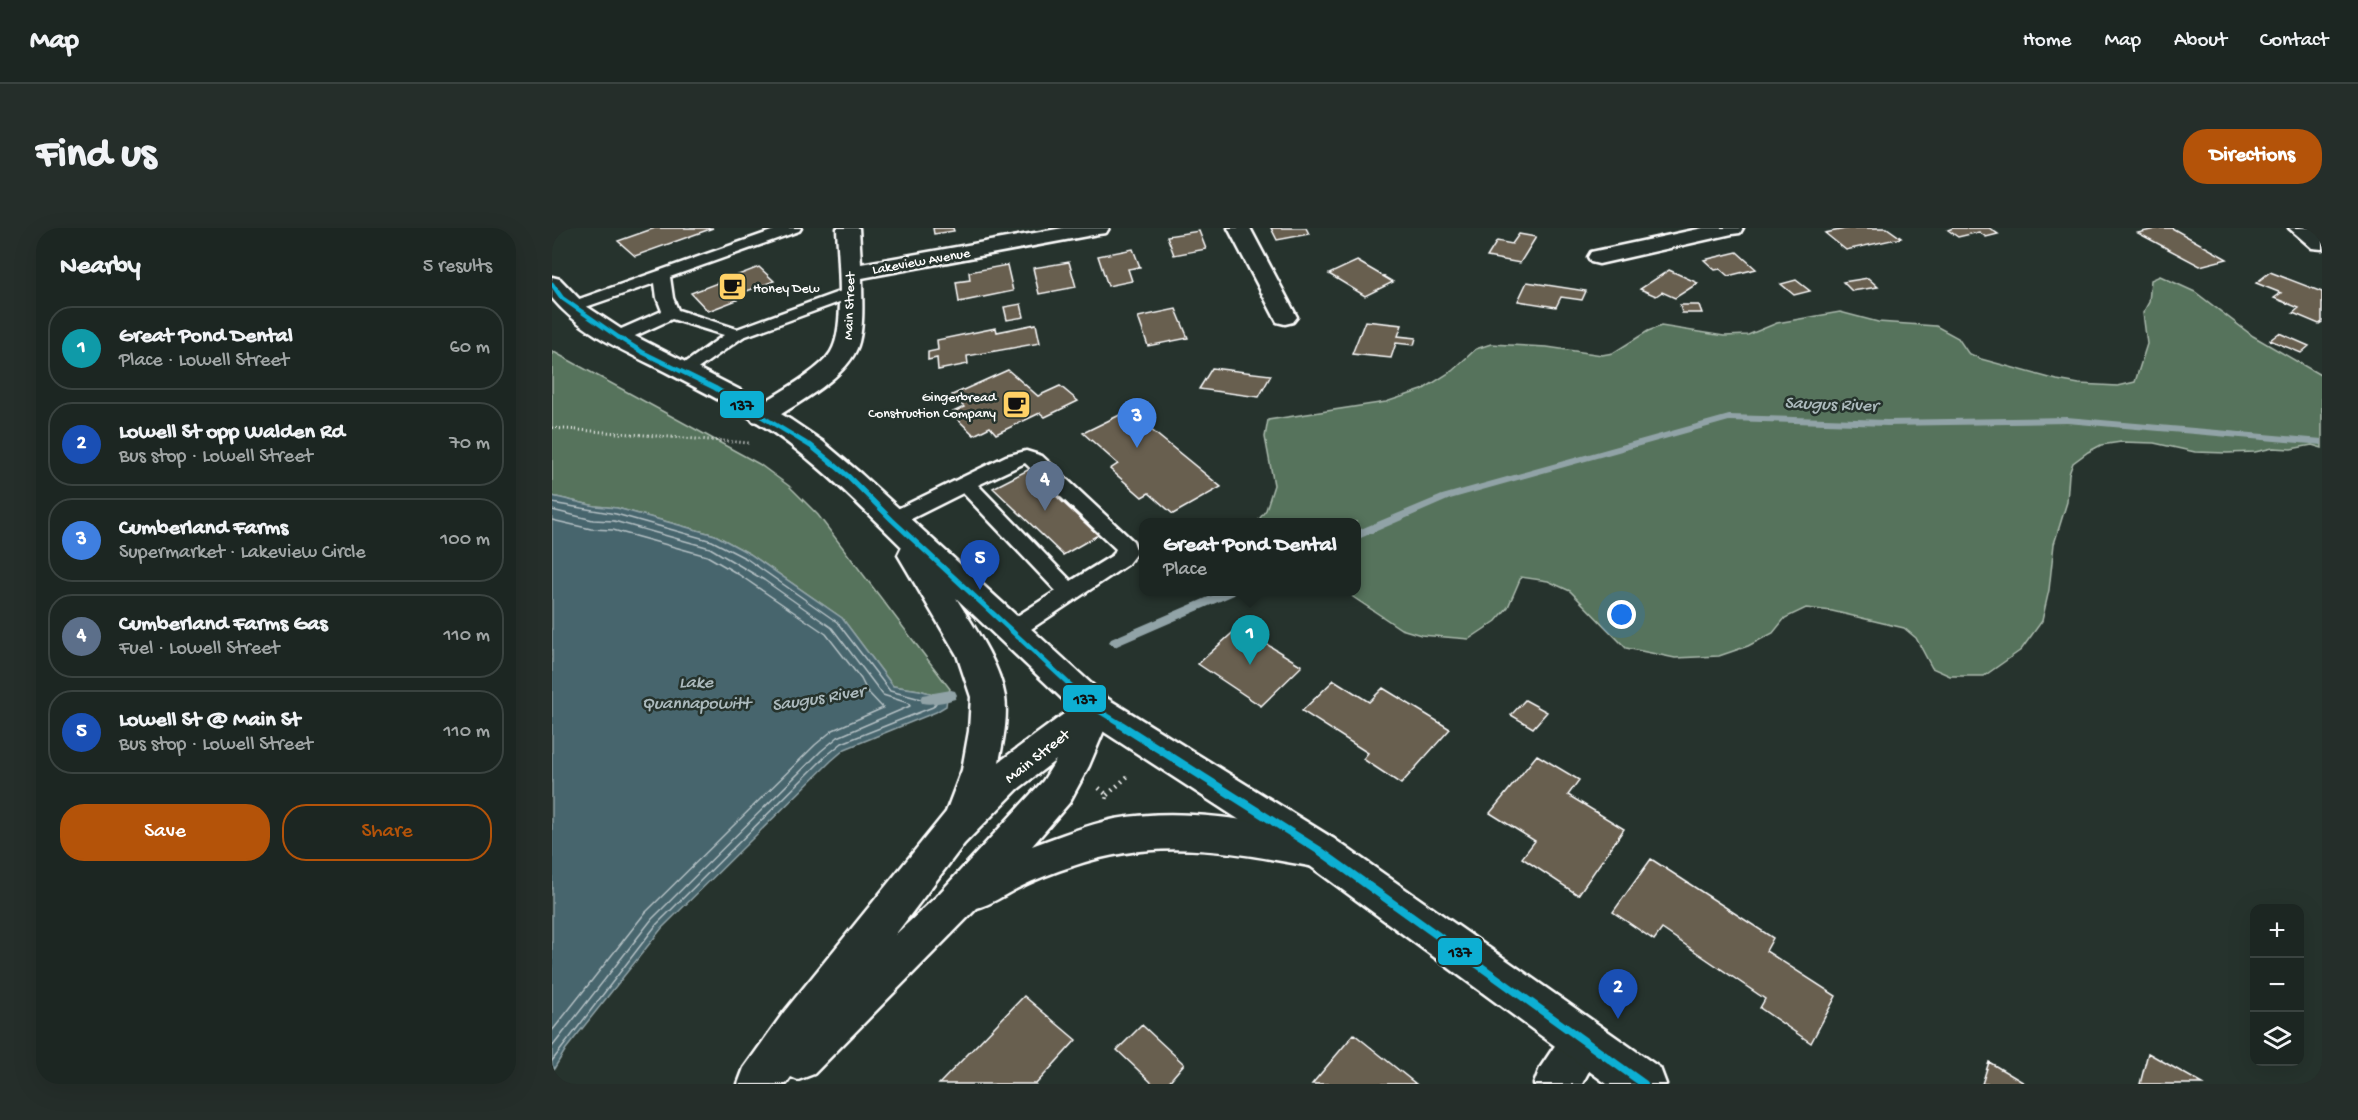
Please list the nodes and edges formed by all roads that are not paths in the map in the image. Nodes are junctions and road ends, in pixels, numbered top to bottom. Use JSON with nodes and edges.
{"nodes":[{"id":1,"x":794,"y":228,"type":"edge"},
{"id":2,"x":848,"y":228,"type":"edge"},
{"id":3,"x":1098,"y":228,"type":"edge"},
{"id":4,"x":1239,"y":228,"type":"edge"},
{"id":5,"x":1732,"y":228,"type":"edge"},
{"id":6,"x":2300,"y":228,"type":"edge"},
{"id":7,"x":2320,"y":243,"type":"dead end"},
{"id":8,"x":1599,"y":256,"type":"dead end"},
{"id":9,"x":662,"y":275,"type":"junction"},
{"id":10,"x":850,"y":283,"type":"junction"},
{"id":11,"x":560,"y":296,"type":"edge"},
{"id":12,"x":671,"y":313,"type":"junction"},
{"id":13,"x":1285,"y":317,"type":"dead end"},
{"id":14,"x":737,"y":334,"type":"junction"},
{"id":15,"x":618,"y":337,"type":"junction"},
{"id":16,"x":683,"y":371,"type":"junction"},
{"id":17,"x":762,"y":415,"type":"junction"},
{"id":18,"x":966,"y":484,"type":"junction"},
{"id":19,"x":892,"y":520,"type":"junction"},
{"id":20,"x":1069,"y":592,"type":"junction"},
{"id":21,"x":1011,"y":631,"type":"junction"},
{"id":22,"x":1096,"y":709,"type":"junction"},
{"id":23,"x":951,"y":832,"type":"junction"},
{"id":24,"x":1320,"y":851,"type":"junction"},
{"id":25,"x":950,"y":909,"type":"junction"},
{"id":26,"x":1583,"y":1041,"type":"junction"},
{"id":27,"x":760,"y":1084,"type":"edge"},
{"id":28,"x":771,"y":1084,"type":"edge"},
{"id":29,"x":1556,"y":1084,"type":"edge"},
{"id":30,"x":1644,"y":1084,"type":"edge"}],
"edges":[{"from":1,"to":9,"type":"lane"},
{"from":2,"to":10,"type":"main road","name":"Main Street"},
{"from":3,"to":10,"type":"main road","name":"Lakeview Avenue"},
{"from":4,"to":13,"type":"main road"},
{"from":5,"to":8,"type":"main road"},
{"from":6,"to":7,"type":"main road"},
{"from":9,"to":11,"type":"lane"},
{"from":9,"to":12,"type":"lane"},
{"from":10,"to":14,"type":"lane"},
{"from":10,"to":17,"type":"main road","name":"Main Street"},
{"from":11,"to":15,"type":"main road"},
{"from":12,"to":14,"type":"lane"},
{"from":12,"to":15,"type":"lane"},
{"from":14,"to":16,"type":"lane"},
{"from":15,"to":16,"type":"main road"},
{"from":16,"to":17,"type":"main road"},
{"from":17,"to":19,"type":"main road"},
{"from":18,"to":19,"type":"lane"},
{"from":18,"to":20,"type":"lane"},
{"from":18,"to":20,"type":"lane"},
{"from":19,"to":21,"type":"main road"},
{"from":19,"to":23,"type":"main road"},
{"from":20,"to":21,"type":"lane"},
{"from":21,"to":22,"type":"main road"},
{"from":22,"to":23,"type":"main road","name":"Main Street"},
{"from":22,"to":24,"type":"main road"},
{"from":22,"to":25,"type":"main road","name":"Main Street"},
{"from":23,"to":27,"type":"main road","name":"Main Street"},
{"from":24,"to":25,"type":"main road"},
{"from":24,"to":26,"type":"main road"},
{"from":25,"to":28,"type":"main road","name":"Main Street"},
{"from":26,"to":29,"type":"main road"},
{"from":26,"to":30,"type":"main road"}]}
